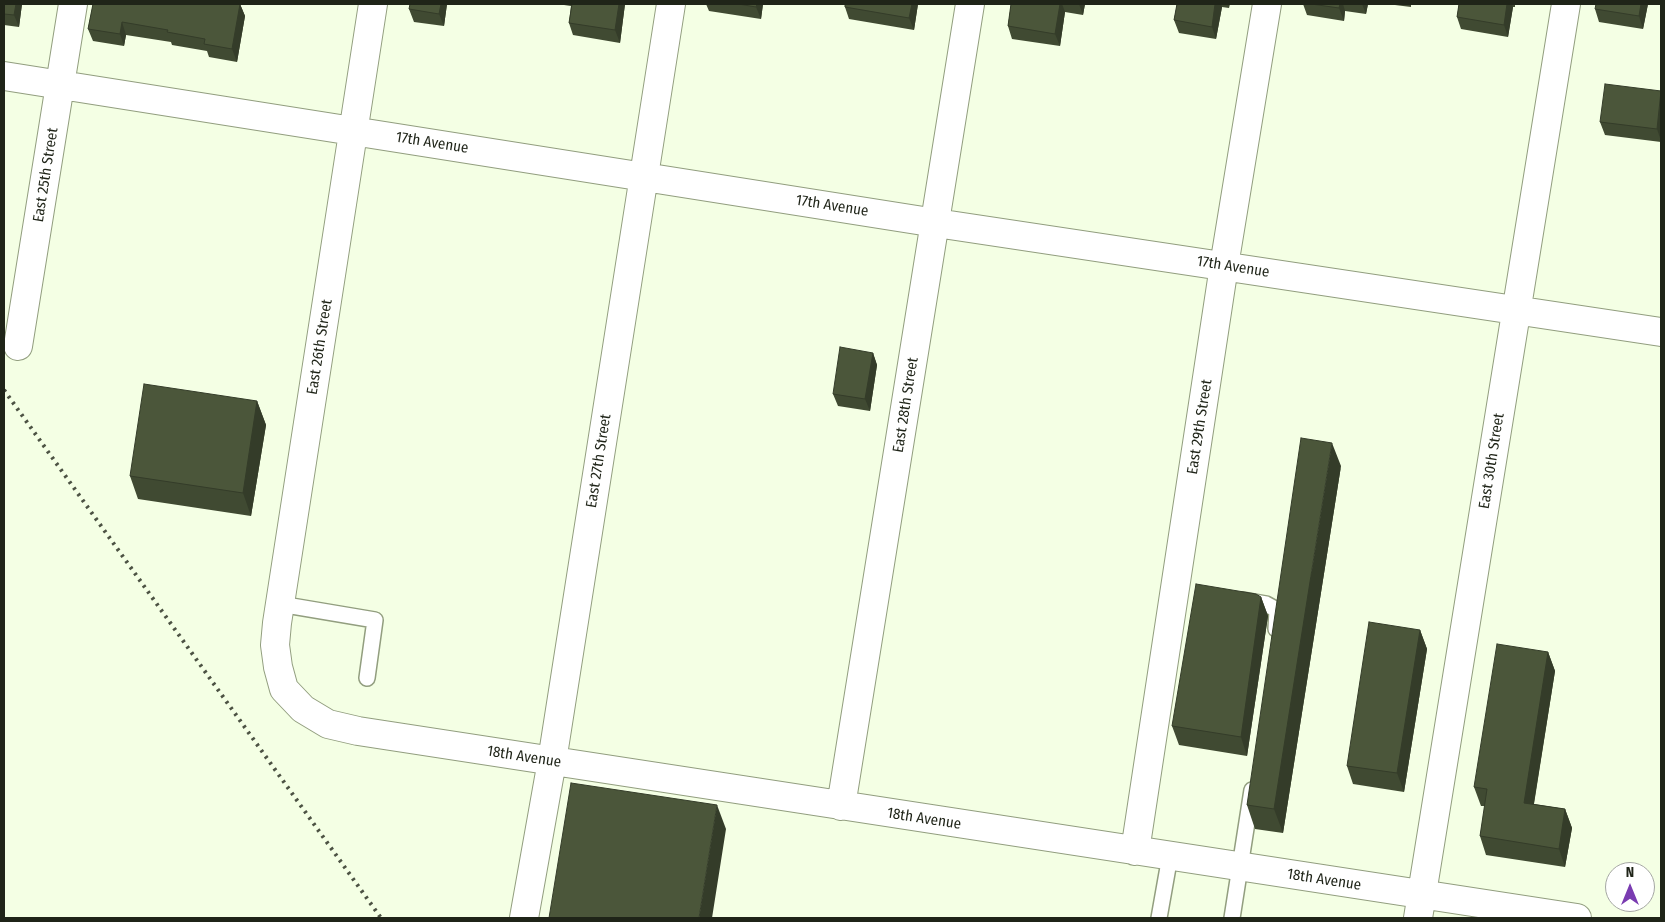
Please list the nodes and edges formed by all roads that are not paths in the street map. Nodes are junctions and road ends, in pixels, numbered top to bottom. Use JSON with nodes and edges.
{"nodes":[{"id":1,"x":73,"y":4,"type":"edge"},
{"id":2,"x":373,"y":4,"type":"edge"},
{"id":3,"x":671,"y":4,"type":"edge"},
{"id":4,"x":970,"y":4,"type":"edge"},
{"id":5,"x":1266,"y":4,"type":"edge"},
{"id":6,"x":1566,"y":4,"type":"edge"},
{"id":7,"x":4,"y":76,"type":"edge"},
{"id":8,"x":61,"y":84,"type":"junction"},
{"id":9,"x":354,"y":130,"type":"junction"},
{"id":10,"x":644,"y":176,"type":"junction"},
{"id":11,"x":936,"y":223,"type":"junction"},
{"id":12,"x":1224,"y":266,"type":"junction"},
{"id":13,"x":1517,"y":310,"type":"junction"},
{"id":14,"x":1661,"y":332,"type":"edge"},
{"id":15,"x":18,"y":346,"type":"dead end"},
{"id":16,"x":1227,"y":597,"type":"edge"},
{"id":17,"x":280,"y":604,"type":"junction"},
{"id":18,"x":1274,"y":644,"type":"edge"},
{"id":19,"x":367,"y":678,"type":"dead end"},
{"id":20,"x":284,"y":689,"type":"joint"},
{"id":21,"x":552,"y":761,"type":"junction"},
{"id":22,"x":1254,"y":772,"type":"edge"},
{"id":23,"x":841,"y":806,"type":"junction"},
{"id":24,"x":1135,"y":851,"type":"junction"},
{"id":25,"x":1170,"y":856,"type":"junction"},
{"id":26,"x":1241,"y":867,"type":"junction"},
{"id":27,"x":1420,"y":906,"type":"edge"},
{"id":28,"x":524,"y":918,"type":"edge"},
{"id":29,"x":1159,"y":918,"type":"edge"},
{"id":30,"x":1232,"y":918,"type":"edge"},
{"id":31,"x":1576,"y":918,"type":"edge"}],
"edges":[{"from":1,"to":8,"type":"street","name":"East 25th Street"},
{"from":2,"to":9,"type":"street","name":"East 26th Street"},
{"from":3,"to":10,"type":"street","name":"East 27th Street"},
{"from":4,"to":11,"type":"street","name":"East 28th Street"},
{"from":5,"to":12,"type":"street","name":"East 29th Street"},
{"from":6,"to":13,"type":"street","name":"East 30th Street"},
{"from":7,"to":8,"type":"street","name":"17th Avenue"},
{"from":8,"to":9,"type":"street","name":"17th Avenue"},
{"from":8,"to":15,"type":"street","name":"East 25th Street"},
{"from":9,"to":10,"type":"street","name":"17th Avenue"},
{"from":9,"to":17,"type":"street","name":"East 26th Street"},
{"from":10,"to":11,"type":"street","name":"17th Avenue"},
{"from":10,"to":21,"type":"street","name":"East 27th Street"},
{"from":11,"to":12,"type":"street","name":"17th Avenue"},
{"from":11,"to":23,"type":"street","name":"East 28th Street"},
{"from":12,"to":13,"type":"street","name":"17th Avenue"},
{"from":12,"to":24,"type":"street","name":"East 29th Street"},
{"from":13,"to":14,"type":"street","name":"17th Avenue"},
{"from":13,"to":27,"type":"street","name":"East 30th Street"},
{"from":16,"to":18,"type":"lane"},
{"from":17,"to":19,"type":"lane"},
{"from":17,"to":20,"type":"street","name":"East 26th Street"},
{"from":20,"to":21,"type":"street","name":"18th Avenue"},
{"from":21,"to":23,"type":"street","name":"18th Avenue"},
{"from":21,"to":28,"type":"street","name":"East 27th Street"},
{"from":22,"to":26,"type":"lane"},
{"from":23,"to":24,"type":"street","name":"18th Avenue"},
{"from":24,"to":25,"type":"street","name":"18th Avenue"},
{"from":25,"to":26,"type":"street","name":"18th Avenue"},
{"from":25,"to":29,"type":"lane"},
{"from":26,"to":27,"type":"street","name":"18th Avenue"},
{"from":26,"to":30,"type":"lane"},
{"from":27,"to":31,"type":"street","name":"18th Avenue"}]}
